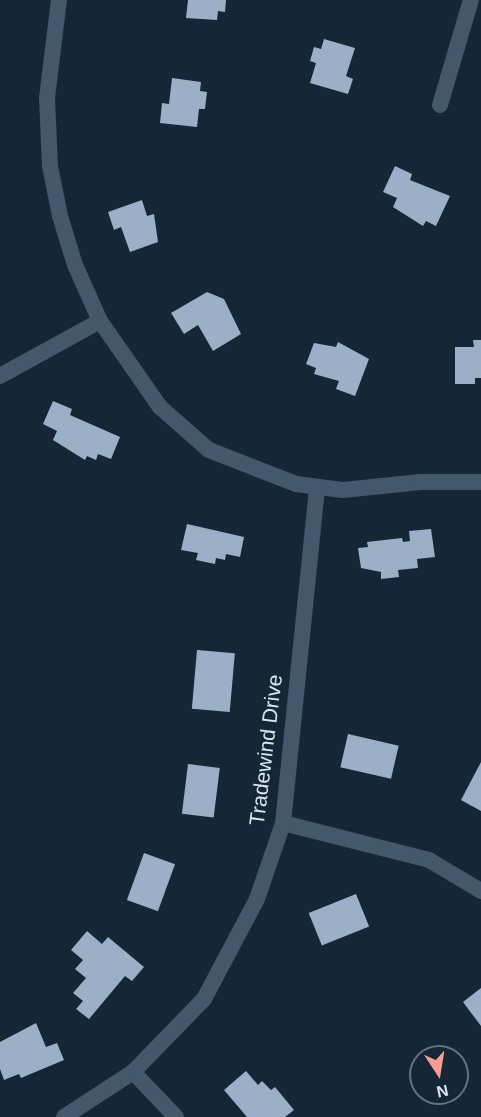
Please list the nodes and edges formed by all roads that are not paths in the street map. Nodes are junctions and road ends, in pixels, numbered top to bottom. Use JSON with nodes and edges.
{"nodes":[{"id":1,"x":58,"y":0,"type":"edge"},
{"id":2,"x":471,"y":0,"type":"edge"},
{"id":3,"x":440,"y":105,"type":"dead end"},
{"id":4,"x":100,"y":321,"type":"junction"},
{"id":5,"x":0,"y":376,"type":"edge"},
{"id":6,"x":481,"y":483,"type":"edge"},
{"id":7,"x":316,"y":487,"type":"junction"},
{"id":8,"x":283,"y":823,"type":"junction"},
{"id":9,"x":481,"y":891,"type":"edge"},
{"id":10,"x":133,"y":1072,"type":"junction"},
{"id":11,"x":64,"y":1117,"type":"edge"},
{"id":12,"x":176,"y":1117,"type":"edge"}],
"edges":[{"from":1,"to":4,"type":"street"},
{"from":2,"to":3,"type":"street"},
{"from":4,"to":5,"type":"street"},
{"from":4,"to":7,"type":"street"},
{"from":6,"to":7,"type":"street"},
{"from":7,"to":8,"type":"street","name":"Tradewind Drive"},
{"from":8,"to":9,"type":"street"},
{"from":8,"to":10,"type":"street","name":"Tradewind Drive"},
{"from":10,"to":11,"type":"street","name":"Tradewind Drive"},
{"from":10,"to":12,"type":"street"}]}
